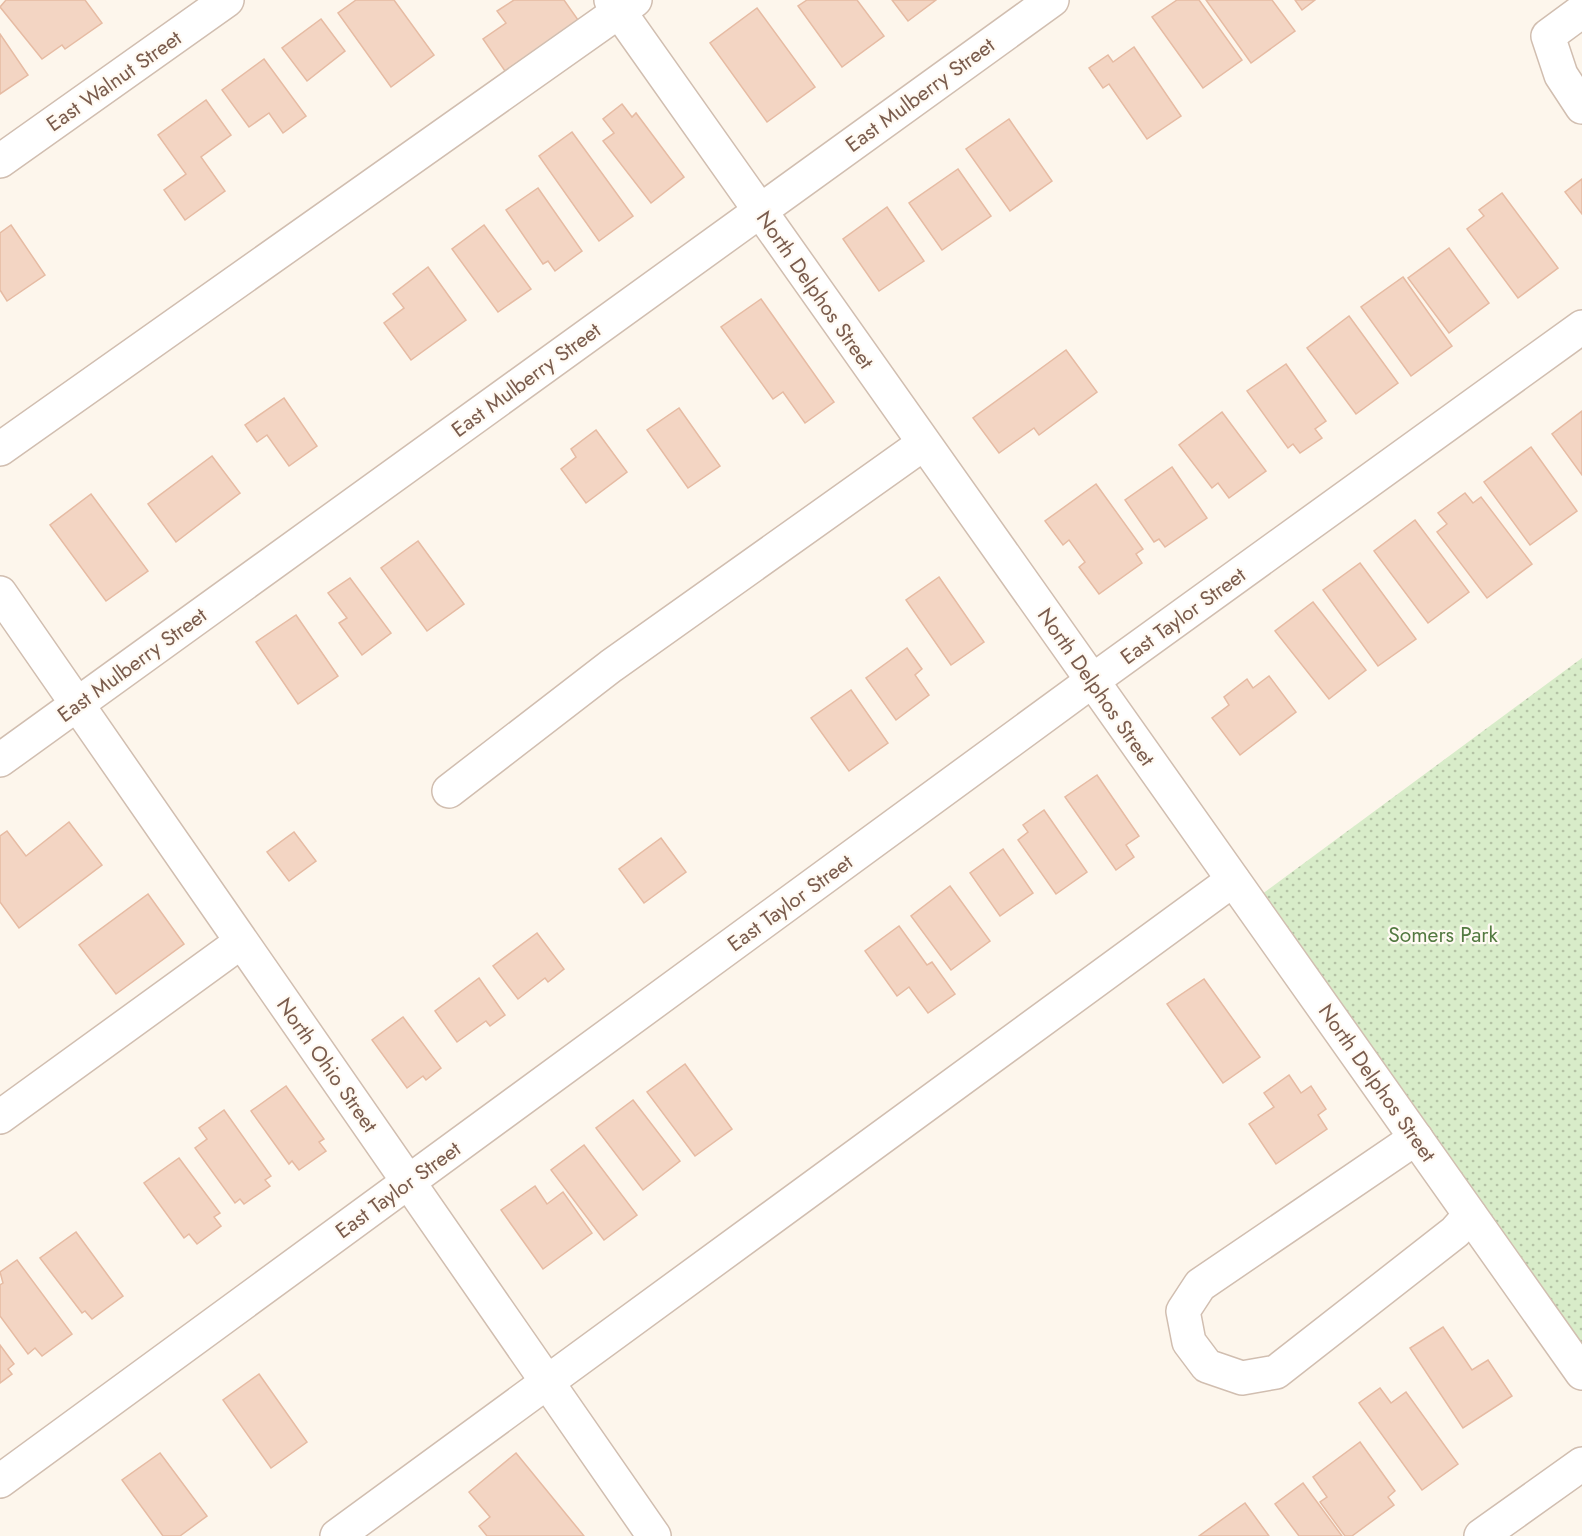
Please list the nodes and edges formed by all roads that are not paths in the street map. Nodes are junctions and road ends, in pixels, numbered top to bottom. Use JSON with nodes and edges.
{"nodes":[{"id":1,"x":227,"y":0,"type":"edge"},
{"id":2,"x":1052,"y":0,"type":"edge"},
{"id":3,"x":622,"y":4,"type":"edge"},
{"id":4,"x":1582,"y":11,"type":"edge"},
{"id":5,"x":1582,"y":107,"type":"edge"},
{"id":6,"x":0,"y":161,"type":"edge"},
{"id":7,"x":759,"y":210,"type":"junction"},
{"id":8,"x":1582,"y":327,"type":"edge"},
{"id":9,"x":923,"y":444,"type":"junction"},
{"id":10,"x":0,"y":449,"type":"edge"},
{"id":11,"x":0,"y":593,"type":"edge"},
{"id":12,"x":1092,"y":681,"type":"junction"},
{"id":13,"x":76,"y":705,"type":"junction"},
{"id":14,"x":0,"y":760,"type":"edge"},
{"id":15,"x":449,"y":791,"type":"dead end"},
{"id":16,"x":1233,"y":880,"type":"junction"},
{"id":17,"x":241,"y":942,"type":"junction"},
{"id":18,"x":0,"y":1117,"type":"edge"},
{"id":19,"x":1416,"y":1138,"type":"junction"},
{"id":20,"x":409,"y":1182,"type":"junction"},
{"id":21,"x":1470,"y":1215,"type":"junction"},
{"id":22,"x":1582,"y":1373,"type":"edge"},
{"id":23,"x":546,"y":1381,"type":"junction"},
{"id":24,"x":1582,"y":1464,"type":"edge"},
{"id":25,"x":0,"y":1481,"type":"edge"},
{"id":26,"x":337,"y":1536,"type":"edge"},
{"id":27,"x":654,"y":1536,"type":"edge"},
{"id":28,"x":1481,"y":1536,"type":"edge"}],
"edges":[{"from":1,"to":6,"type":"street","name":"East Walnut Street"},
{"from":2,"to":7,"type":"street","name":"East Mulberry Street"},
{"from":3,"to":7,"type":"street","name":"North Delphos Street"},
{"from":3,"to":10,"type":"street"},
{"from":4,"to":5,"type":"street"},
{"from":7,"to":9,"type":"street","name":"North Delphos Street"},
{"from":7,"to":13,"type":"street","name":"East Mulberry Street"},
{"from":8,"to":12,"type":"street","name":"East Taylor Street"},
{"from":9,"to":12,"type":"street","name":"North Delphos Street"},
{"from":9,"to":15,"type":"street"},
{"from":11,"to":13,"type":"street","name":"North Ohio Street"},
{"from":12,"to":16,"type":"street","name":"North Delphos Street"},
{"from":12,"to":20,"type":"street","name":"East Taylor Street"},
{"from":13,"to":14,"type":"street","name":"East Mulberry Street"},
{"from":13,"to":17,"type":"street","name":"North Ohio Street"},
{"from":16,"to":19,"type":"street","name":"North Delphos Street"},
{"from":16,"to":23,"type":"street"},
{"from":17,"to":18,"type":"street"},
{"from":17,"to":20,"type":"street","name":"North Ohio Street"},
{"from":19,"to":21,"type":"street","name":"North Delphos Street"},
{"from":19,"to":21,"type":"street"},
{"from":20,"to":23,"type":"street","name":"North Ohio Street"},
{"from":20,"to":25,"type":"street","name":"East Taylor Street"},
{"from":21,"to":22,"type":"street","name":"North Delphos Street"},
{"from":23,"to":26,"type":"street"},
{"from":23,"to":27,"type":"street","name":"North Ohio Street"},
{"from":24,"to":28,"type":"street"}]}
